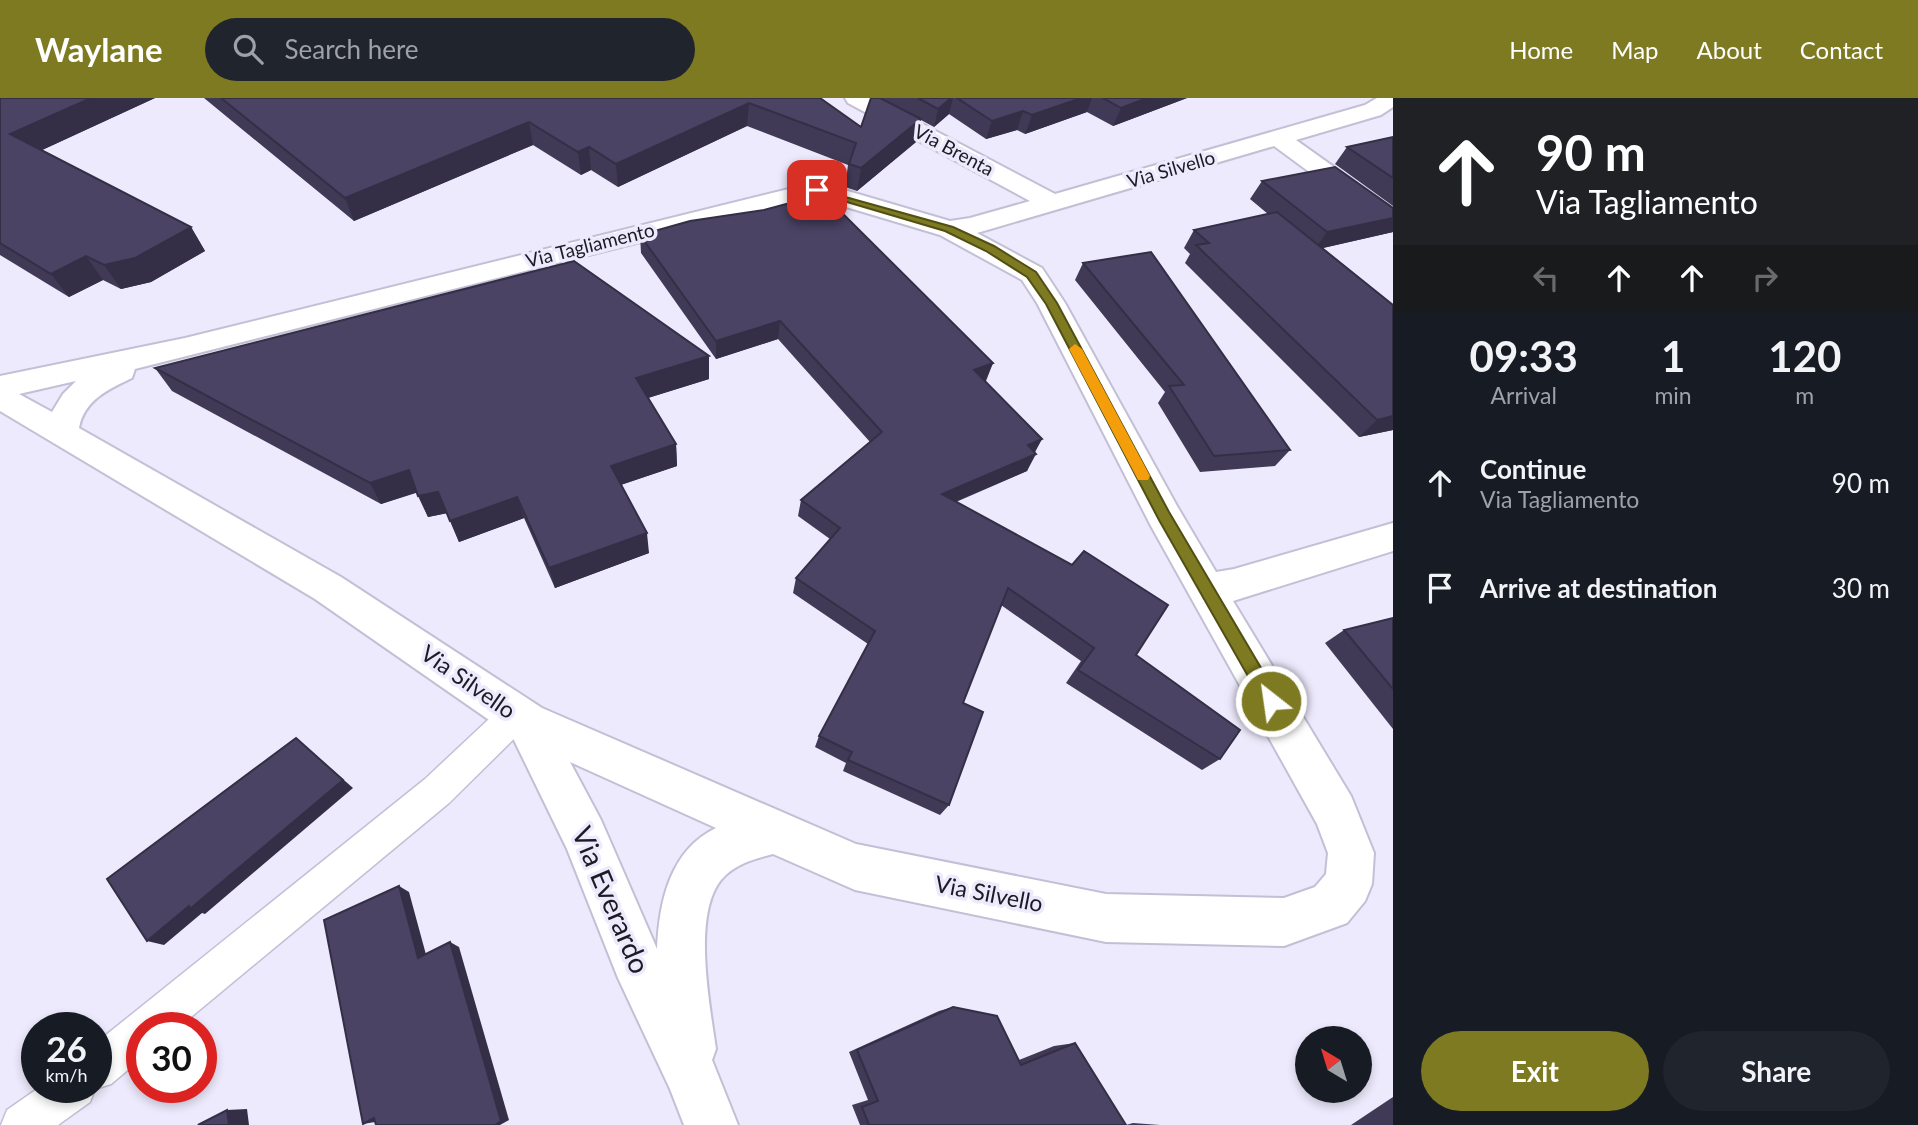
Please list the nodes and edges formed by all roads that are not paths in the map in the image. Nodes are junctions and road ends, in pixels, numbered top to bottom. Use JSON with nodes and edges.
{"nodes":[{"id":1,"x":856,"y":98,"type":"edge"},
{"id":2,"x":1388,"y":98,"type":"edge"},
{"id":3,"x":1278,"y":138,"type":"junction"},
{"id":4,"x":1052,"y":203,"type":"junction"},
{"id":5,"x":1393,"y":221,"type":"edge"},
{"id":6,"x":949,"y":229,"type":"junction"},
{"id":7,"x":1018,"y":251,"type":"junction"},
{"id":8,"x":186,"y":348,"type":"junction"},
{"id":9,"x":0,"y":387,"type":"edge"},
{"id":10,"x":0,"y":397,"type":"edge"},
{"id":11,"x":62,"y":434,"type":"junction"},
{"id":12,"x":1393,"y":537,"type":"edge"},
{"id":13,"x":1206,"y":589,"type":"junction"},
{"id":14,"x":521,"y":719,"type":"junction"},
{"id":15,"x":773,"y":831,"type":"junction"},
{"id":16,"x":166,"y":1012,"type":"edge"},
{"id":17,"x":126,"y":1045,"type":"edge"},
{"id":18,"x":112,"y":1056,"type":"edge"},
{"id":19,"x":702,"y":1102,"type":"edge"},
{"id":20,"x":53,"y":1103,"type":"edge"},
{"id":21,"x":22,"y":1125,"type":"edge"}],
"edges":[{"from":1,"to":4,"type":"street","name":"Via Brenta"},
{"from":2,"to":3,"type":"street","name":"Via Silvello"},
{"from":3,"to":4,"type":"street","name":"Via Silvello"},
{"from":3,"to":5,"type":"street"},
{"from":4,"to":6,"type":"street","name":"Via Silvello"},
{"from":4,"to":7,"type":"street"},
{"from":6,"to":7,"type":"street","name":"Via Tagliamento"},
{"from":6,"to":8,"type":"street","name":"Via Tagliamento"},
{"from":7,"to":13,"type":"street","name":"Via Silvello"},
{"from":8,"to":9,"type":"street","name":"Via Tagliamento"},
{"from":8,"to":11,"type":"street","name":"Via Tagliamento"},
{"from":10,"to":11,"type":"street","name":"Via Silvello"},
{"from":11,"to":14,"type":"street","name":"Via Silvello"},
{"from":12,"to":13,"type":"street"},
{"from":13,"to":15,"type":"street","name":"Via Silvello"},
{"from":14,"to":15,"type":"street","name":"Via Silvello"},
{"from":14,"to":16,"type":"lane"},
{"from":14,"to":19,"type":"street","name":"Via Everardo"},
{"from":15,"to":19,"type":"street","name":"Via Everardo"},
{"from":17,"to":18,"type":"lane"},
{"from":20,"to":21,"type":"lane"}]}
